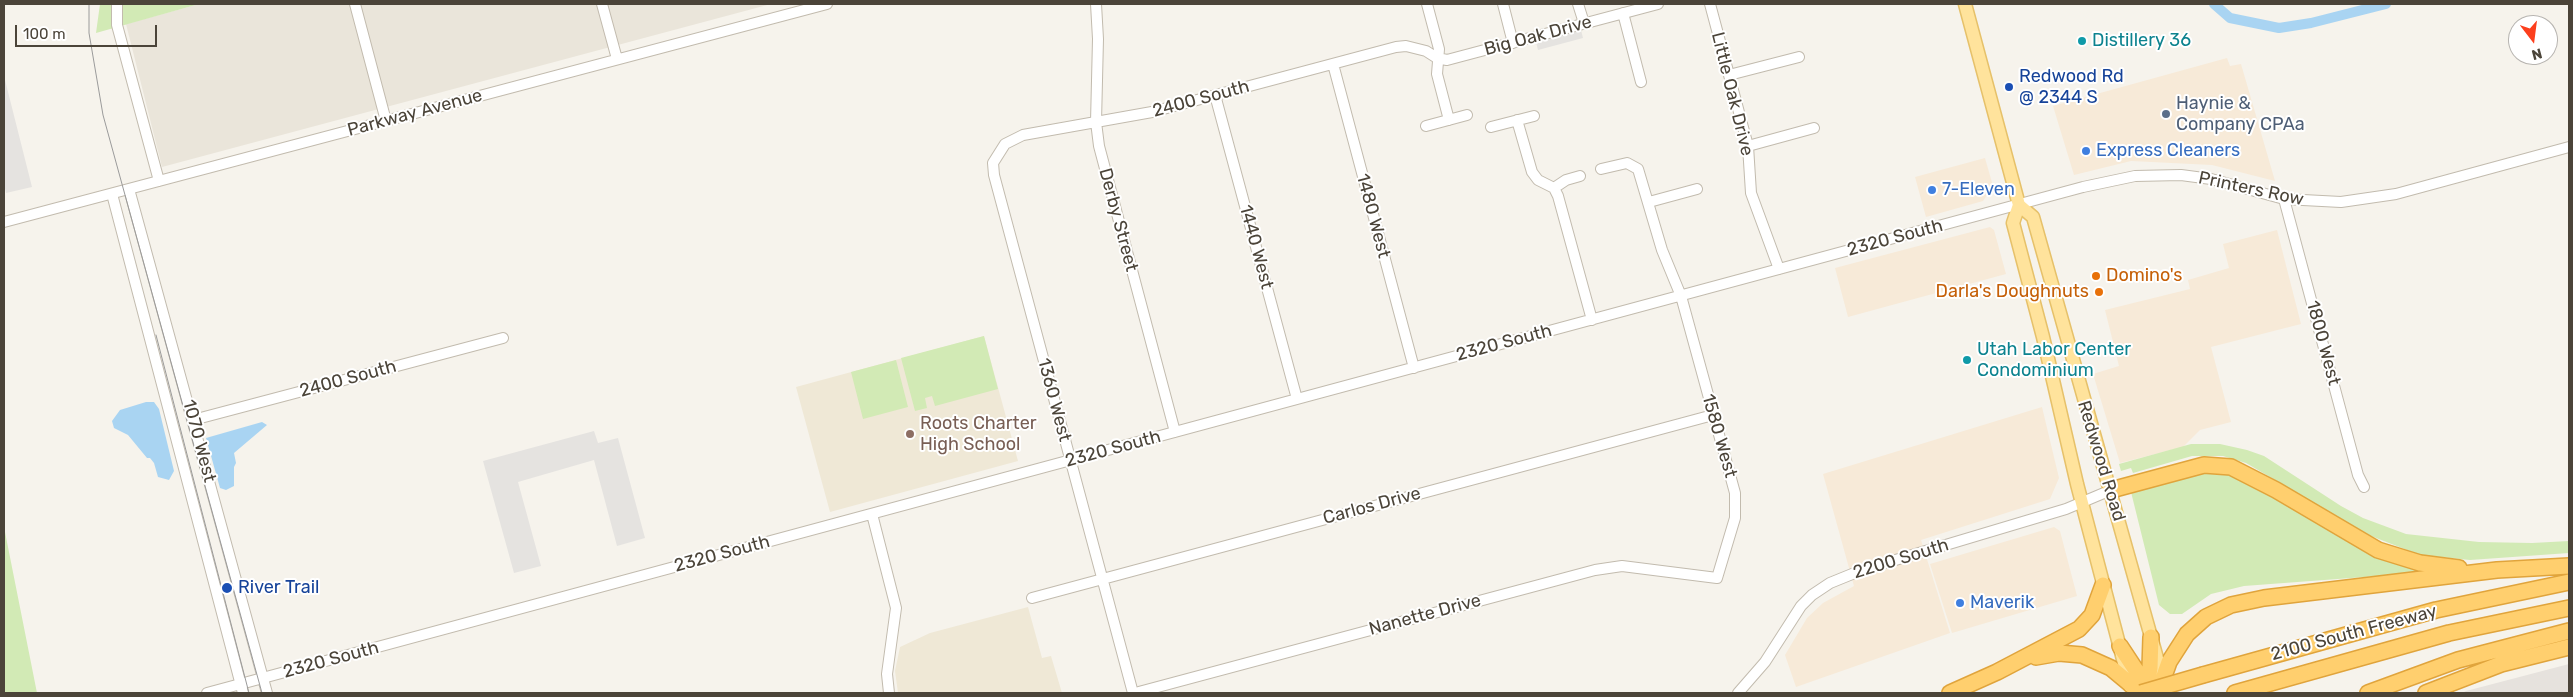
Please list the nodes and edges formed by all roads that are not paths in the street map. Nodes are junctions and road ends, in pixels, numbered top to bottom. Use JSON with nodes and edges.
{"nodes":[{"id":1,"x":117,"y":4,"type":"edge"},
{"id":2,"x":355,"y":4,"type":"edge"},
{"id":3,"x":602,"y":4,"type":"edge"},
{"id":4,"x":827,"y":4,"type":"edge"},
{"id":5,"x":1096,"y":4,"type":"edge"},
{"id":6,"x":1427,"y":4,"type":"edge"},
{"id":7,"x":1502,"y":4,"type":"edge"},
{"id":8,"x":1578,"y":4,"type":"edge"},
{"id":9,"x":1656,"y":4,"type":"edge"},
{"id":10,"x":1710,"y":4,"type":"edge"},
{"id":11,"x":1965,"y":4,"type":"edge"},
{"id":12,"x":1623,"y":13,"type":"junction"},
{"id":13,"x":1584,"y":24,"type":"junction"},
{"id":14,"x":1513,"y":42,"type":"junction"},
{"id":15,"x":1799,"y":57,"type":"dead end"},
{"id":16,"x":1437,"y":58,"type":"junction"},
{"id":17,"x":617,"y":59,"type":"junction"},
{"id":18,"x":1333,"y":64,"type":"junction"},
{"id":19,"x":1729,"y":76,"type":"junction"},
{"id":20,"x":1642,"y":82,"type":"dead end"},
{"id":21,"x":1216,"y":95,"type":"junction"},
{"id":22,"x":1467,"y":115,"type":"dead end"},
{"id":23,"x":1534,"y":116,"type":"dead end"},
{"id":24,"x":1449,"y":120,"type":"junction"},
{"id":25,"x":1517,"y":120,"type":"junction"},
{"id":26,"x":386,"y":121,"type":"junction"},
{"id":27,"x":1096,"y":122,"type":"junction"},
{"id":28,"x":1426,"y":126,"type":"dead end"},
{"id":29,"x":1491,"y":127,"type":"dead end"},
{"id":30,"x":1814,"y":128,"type":"dead end"},
{"id":31,"x":1748,"y":146,"type":"junction"},
{"id":32,"x":2569,"y":147,"type":"edge"},
{"id":33,"x":993,"y":163,"type":"joint"},
{"id":34,"x":1600,"y":169,"type":"dead end"},
{"id":35,"x":1580,"y":176,"type":"dead end"},
{"id":36,"x":159,"y":181,"type":"junction"},
{"id":37,"x":1554,"y":188,"type":"junction"},
{"id":38,"x":129,"y":189,"type":"junction"},
{"id":39,"x":1697,"y":190,"type":"dead end"},
{"id":40,"x":112,"y":194,"type":"junction"},
{"id":41,"x":2284,"y":199,"type":"junction"},
{"id":42,"x":1649,"y":202,"type":"junction"},
{"id":43,"x":2019,"y":204,"type":"junction"},
{"id":44,"x":4,"y":222,"type":"edge"},
{"id":45,"x":1779,"y":269,"type":"junction"},
{"id":46,"x":1682,"y":296,"type":"junction"},
{"id":47,"x":1592,"y":320,"type":"junction"},
{"id":48,"x":502,"y":338,"type":"dead end"},
{"id":49,"x":1414,"y":368,"type":"junction"},
{"id":50,"x":1297,"y":399,"type":"junction"},
{"id":51,"x":1713,"y":414,"type":"junction"},
{"id":52,"x":194,"y":420,"type":"junction"},
{"id":53,"x":1175,"y":432,"type":"junction"},
{"id":54,"x":1070,"y":460,"type":"junction"},
{"id":55,"x":2364,"y":487,"type":"dead end"},
{"id":56,"x":2111,"y":490,"type":"junction"},
{"id":57,"x":2081,"y":503,"type":"junction"},
{"id":58,"x":872,"y":514,"type":"junction"},
{"id":59,"x":2569,"y":566,"type":"edge"},
{"id":60,"x":2496,"y":570,"type":"junction"},
{"id":61,"x":1718,"y":578,"type":"joint"},
{"id":62,"x":1102,"y":579,"type":"junction"},
{"id":63,"x":2569,"y":582,"type":"edge"},
{"id":64,"x":2103,"y":585,"type":"junction"},
{"id":65,"x":1032,"y":598,"type":"dead end"},
{"id":66,"x":2569,"y":608,"type":"edge"},
{"id":67,"x":2569,"y":631,"type":"edge"},
{"id":68,"x":2151,"y":637,"type":"junction"},
{"id":69,"x":2120,"y":646,"type":"joint"},
{"id":70,"x":2569,"y":647,"type":"edge"},
{"id":71,"x":1997,"y":672,"type":"junction"},
{"id":72,"x":263,"y":678,"type":"junction"},
{"id":73,"x":2165,"y":686,"type":"edge"},
{"id":74,"x":241,"y":689,"type":"edge"},
{"id":75,"x":2143,"y":691,"type":"edge"},
{"id":76,"x":207,"y":693,"type":"edge"},
{"id":77,"x":267,"y":693,"type":"edge"},
{"id":78,"x":889,"y":693,"type":"edge"},
{"id":79,"x":1134,"y":693,"type":"edge"},
{"id":80,"x":1738,"y":693,"type":"edge"},
{"id":81,"x":1950,"y":693,"type":"edge"},
{"id":82,"x":2235,"y":693,"type":"edge"},
{"id":83,"x":2368,"y":693,"type":"edge"},
{"id":84,"x":2426,"y":693,"type":"edge"}],
"edges":[{"from":1,"to":36,"type":"street"},
{"from":2,"to":26,"type":"street"},
{"from":3,"to":17,"type":"street"},
{"from":4,"to":17,"type":"street","name":"Parkway Avenue"},
{"from":5,"to":27,"type":"street","name":"Derby Street"},
{"from":6,"to":16,"type":"street"},
{"from":7,"to":14,"type":"street"},
{"from":8,"to":13,"type":"street"},
{"from":9,"to":12,"type":"street","name":"Big Oak Drive"},
{"from":10,"to":19,"type":"street","name":"Little Oak Drive"},
{"from":11,"to":43,"type":"main road","name":"Redwood Road"},
{"from":12,"to":13,"type":"street","name":"Big Oak Drive"},
{"from":12,"to":20,"type":"street"},
{"from":13,"to":14,"type":"street","name":"Big Oak Drive"},
{"from":14,"to":16,"type":"street","name":"Big Oak Drive"},
{"from":15,"to":19,"type":"street"},
{"from":16,"to":18,"type":"street","name":"2400 South"},
{"from":16,"to":24,"type":"street"},
{"from":17,"to":26,"type":"street","name":"Parkway Avenue"},
{"from":18,"to":21,"type":"street","name":"2400 South"},
{"from":18,"to":49,"type":"street","name":"1480 West"},
{"from":19,"to":31,"type":"street","name":"Little Oak Drive"},
{"from":21,"to":27,"type":"street","name":"2400 South"},
{"from":21,"to":50,"type":"street","name":"1440 West"},
{"from":22,"to":24,"type":"street"},
{"from":23,"to":25,"type":"street"},
{"from":24,"to":28,"type":"street"},
{"from":25,"to":29,"type":"street"},
{"from":25,"to":37,"type":"street"},
{"from":26,"to":36,"type":"street","name":"Parkway Avenue"},
{"from":27,"to":33,"type":"street","name":"2400 South"},
{"from":27,"to":53,"type":"street","name":"Derby Street"},
{"from":30,"to":31,"type":"street"},
{"from":31,"to":45,"type":"street","name":"Little Oak Drive"},
{"from":32,"to":41,"type":"street","name":"Printers Row"},
{"from":33,"to":54,"type":"street","name":"1360 West"},
{"from":34,"to":42,"type":"street","name":"1580 West"},
{"from":35,"to":37,"type":"street"},
{"from":36,"to":38,"type":"street","name":"Parkway Avenue"},
{"from":37,"to":47,"type":"street"},
{"from":38,"to":40,"type":"street","name":"Parkway Avenue"},
{"from":38,"to":52,"type":"street","name":"1070 West"},
{"from":39,"to":42,"type":"street"},
{"from":40,"to":44,"type":"street","name":"Parkway Avenue"},
{"from":40,"to":74,"type":"street","name":"1070 West"},
{"from":41,"to":43,"type":"street","name":"Printers Row"},
{"from":41,"to":55,"type":"street","name":"1800 West"},
{"from":42,"to":46,"type":"street","name":"1580 West"},
{"from":43,"to":45,"type":"street","name":"2320 South"},
{"from":43,"to":56,"type":"main road","name":"Redwood Road"},
{"from":43,"to":57,"type":"main road","name":"Redwood Road"},
{"from":45,"to":46,"type":"street","name":"2320 South"},
{"from":46,"to":47,"type":"street","name":"2320 South"},
{"from":46,"to":51,"type":"street","name":"1580 West"},
{"from":47,"to":49,"type":"street","name":"2320 South"},
{"from":48,"to":52,"type":"street","name":"2400 South"},
{"from":49,"to":50,"type":"street","name":"2320 South"},
{"from":50,"to":53,"type":"street","name":"2320 South"},
{"from":51,"to":61,"type":"street","name":"1580 West"},
{"from":51,"to":62,"type":"street","name":"Carlos Drive"},
{"from":52,"to":72,"type":"street","name":"1070 West"},
{"from":53,"to":54,"type":"street","name":"2320 South"},
{"from":54,"to":58,"type":"street","name":"2320 South"},
{"from":54,"to":62,"type":"street","name":"1360 West"},
{"from":56,"to":57,"type":"street","name":"2200 South"},
{"from":56,"to":60,"type":"highway"},
{"from":56,"to":68,"type":"main road","name":"Redwood Road"},
{"from":57,"to":64,"type":"main road","name":"Redwood Road"},
{"from":57,"to":80,"type":"street","name":"2200 South"},
{"from":58,"to":72,"type":"street","name":"2320 South"},
{"from":58,"to":78,"type":"street"},
{"from":59,"to":60,"type":"highway"},
{"from":60,"to":73,"type":"highway"},
{"from":61,"to":79,"type":"street","name":"Nanette Drive"},
{"from":62,"to":65,"type":"street","name":"Carlos Drive"},
{"from":62,"to":79,"type":"street","name":"1360 West"},
{"from":63,"to":75,"type":"highway","name":"2100 South Freeway","bridge":true},
{"from":64,"to":69,"type":"main road","name":"Redwood Road"},
{"from":64,"to":71,"type":"highway"},
{"from":66,"to":82,"type":"highway","name":"2100 South Freeway"},
{"from":67,"to":83,"type":"highway"},
{"from":68,"to":73,"type":"main road","name":"Redwood Road"},
{"from":68,"to":75,"type":"highway"},
{"from":69,"to":75,"type":"highway"},
{"from":70,"to":84,"type":"highway"},
{"from":71,"to":75,"type":"highway"},
{"from":71,"to":81,"type":"highway"},
{"from":72,"to":74,"type":"street","name":"2320 South"},
{"from":72,"to":77,"type":"street","name":"1070 West"},
{"from":73,"to":75,"type":"highway"},
{"from":74,"to":76,"type":"street","name":"2320 South"}]}
